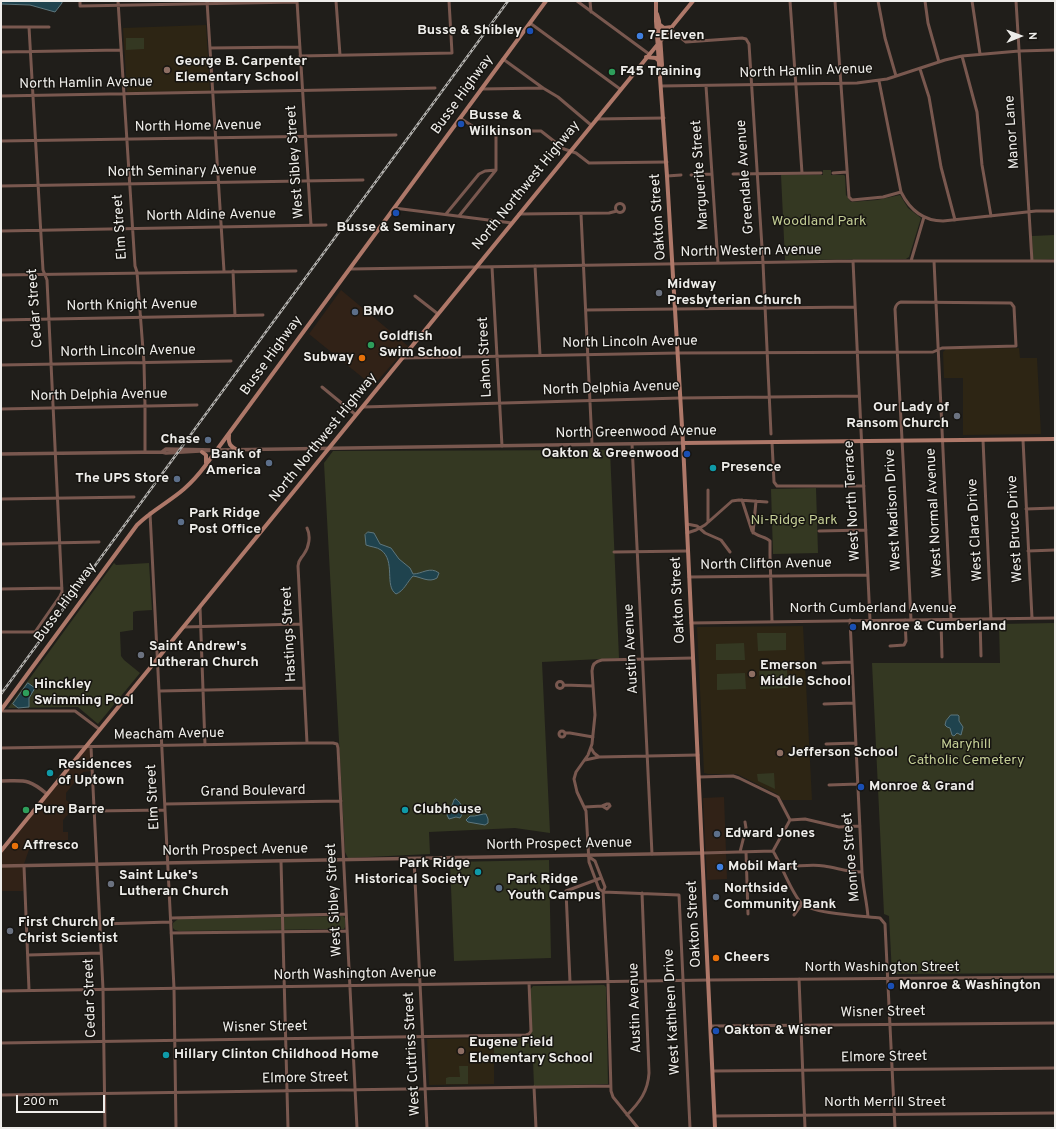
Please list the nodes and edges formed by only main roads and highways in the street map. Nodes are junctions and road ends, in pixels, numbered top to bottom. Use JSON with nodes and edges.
{"nodes":[{"id":1,"x":546,"y":1,"type":"edge"},
{"id":2,"x":656,"y":1,"type":"edge"},
{"id":3,"x":693,"y":1,"type":"edge"},
{"id":4,"x":656,"y":14,"type":"junction"},
{"id":5,"x":659,"y":24,"type":"junction"},
{"id":6,"x":671,"y":28,"type":"junction"},
{"id":7,"x":659,"y":43,"type":"junction"},
{"id":8,"x":648,"y":56,"type":"junction"},
{"id":9,"x":658,"y":60,"type":"junction"},
{"id":10,"x":660,"y":71,"type":"junction"},
{"id":11,"x":230,"y":433,"type":"junction"},
{"id":12,"x":1055,"y":439,"type":"edge"},
{"id":13,"x":683,"y":443,"type":"junction"},
{"id":14,"x":237,"y":450,"type":"road end"},
{"id":15,"x":202,"y":452,"type":"road end"},
{"id":16,"x":205,"y":466,"type":"junction"},
{"id":17,"x":1,"y":711,"type":"edge"},
{"id":18,"x":1,"y":851,"type":"edge"},
{"id":19,"x":715,"y":1128,"type":"edge"}],
"edges":[{"from":1,"to":11,"type":"main road","name":"Busse Highway"},
{"from":2,"to":4,"type":"main road","name":"Oakton Street"},
{"from":3,"to":6,"type":"main road","name":"North Northwest Highway"},
{"from":4,"to":5,"type":"main road","name":"Oakton Street"},
{"from":4,"to":7,"type":"main road","name":"Oakton Street"},
{"from":5,"to":6,"type":"main road"},
{"from":5,"to":7,"type":"main road","name":"Oakton Street"},
{"from":6,"to":7,"type":"main road","name":"North Northwest Highway"},
{"from":7,"to":8,"type":"main road","name":"North Northwest Highway"},
{"from":7,"to":9,"type":"main road","name":"Oakton Street"},
{"from":7,"to":10,"type":"main road","name":"Oakton Street"},
{"from":8,"to":9,"type":"main road"},
{"from":8,"to":18,"type":"main road","name":"North Northwest Highway"},
{"from":9,"to":10,"type":"main road","name":"Oakton Street"},
{"from":10,"to":13,"type":"main road","name":"Oakton Street"},
{"from":11,"to":14,"type":"main road"},
{"from":11,"to":16,"type":"main road","name":"Busse Highway"},
{"from":12,"to":13,"type":"main road","name":"North Greenwood Avenue"},
{"from":13,"to":19,"type":"main road","name":"Oakton Street"},
{"from":15,"to":16,"type":"main road"},
{"from":16,"to":17,"type":"main road","name":"Busse Highway"}]}
